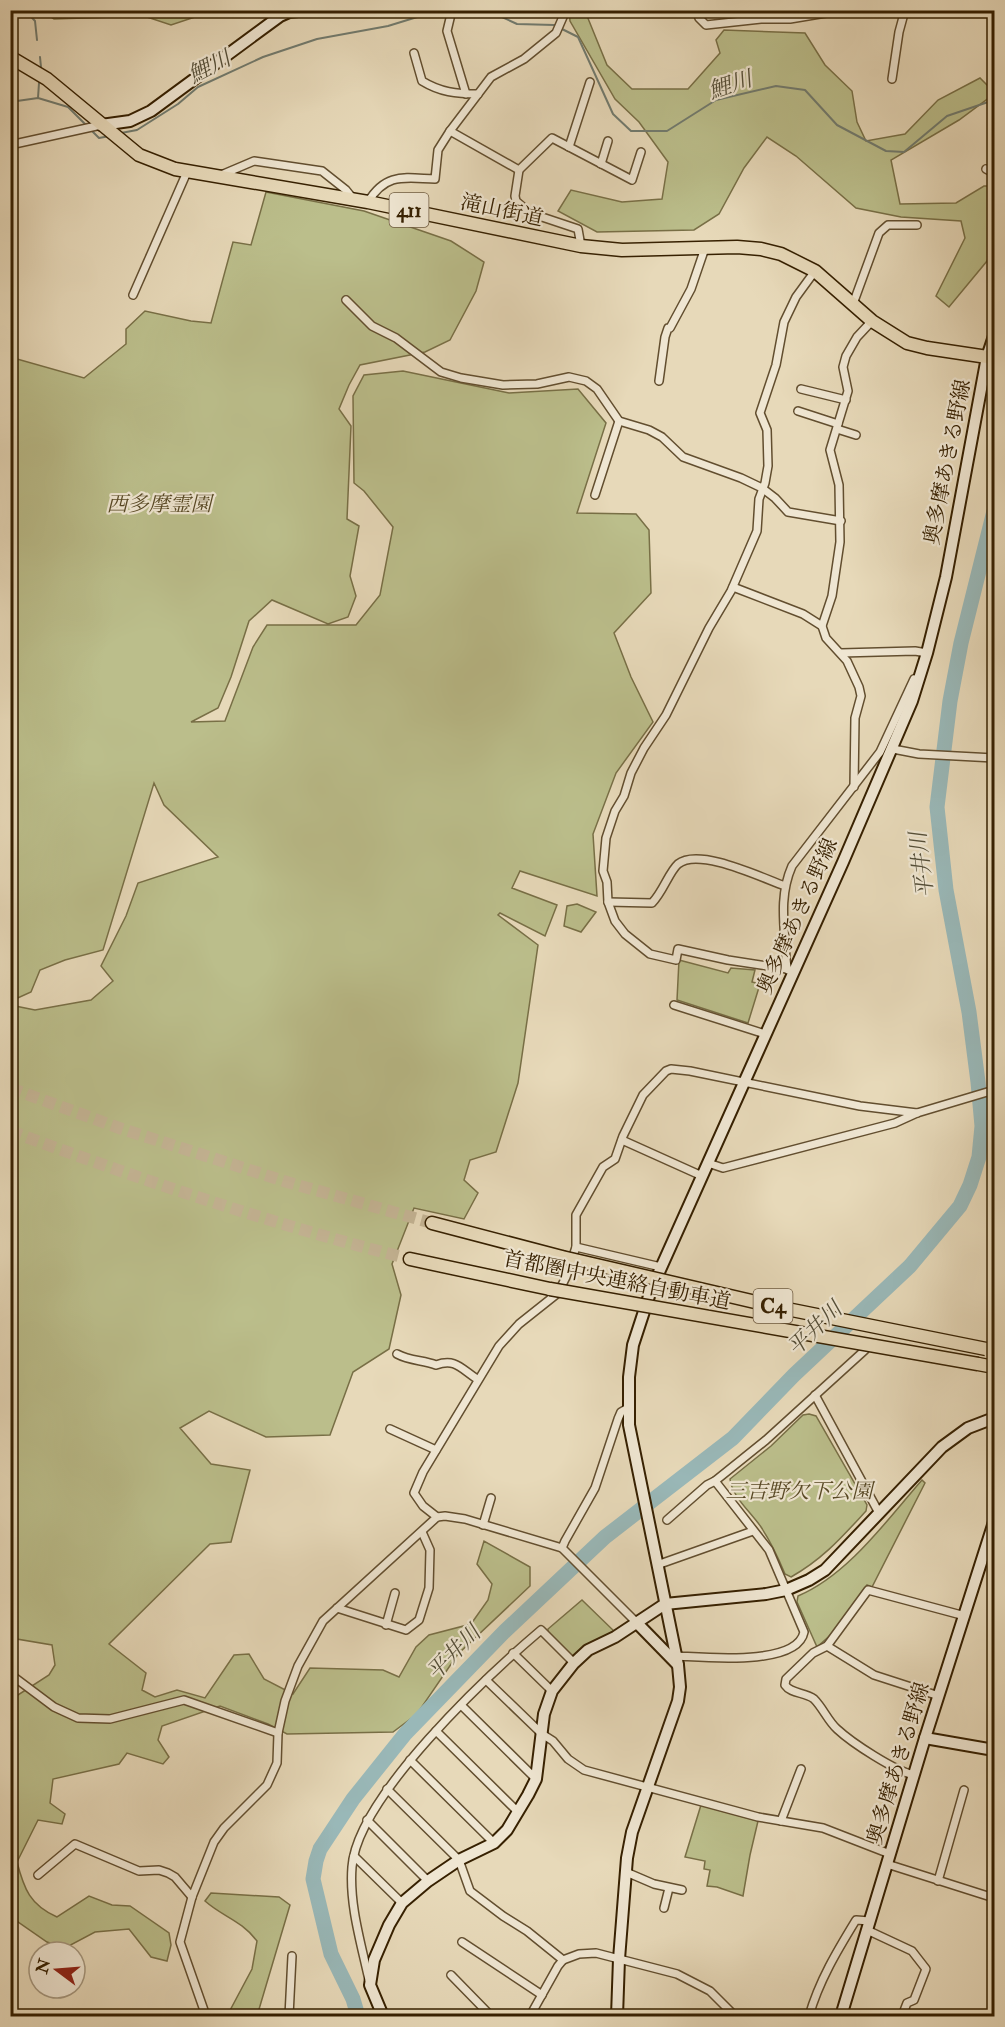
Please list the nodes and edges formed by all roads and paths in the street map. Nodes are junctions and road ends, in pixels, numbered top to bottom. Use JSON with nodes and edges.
{"nodes":[{"id":1,"x":308,"y":10,"type":"edge"},
{"id":2,"x":567,"y":10,"type":"edge"},
{"id":3,"x":696,"y":10,"type":"edge"},
{"id":4,"x":844,"y":10,"type":"edge"},
{"id":5,"x":905,"y":10,"type":"edge"},
{"id":6,"x":452,"y":14,"type":"edge"},
{"id":7,"x":414,"y":53,"type":"dead end"},
{"id":8,"x":10,"y":57,"type":"edge"},
{"id":9,"x":892,"y":79,"type":"dead end"},
{"id":10,"x":590,"y":82,"type":"dead end"},
{"id":11,"x":466,"y":94,"type":"junction"},
{"id":12,"x":478,"y":94,"type":"junction"},
{"id":13,"x":100,"y":127,"type":"junction"},
{"id":14,"x":450,"y":131,"type":"junction"},
{"id":15,"x":608,"y":141,"type":"dead end"},
{"id":16,"x":10,"y":145,"type":"edge"},
{"id":17,"x":569,"y":147,"type":"junction"},
{"id":18,"x":641,"y":152,"type":"dead end"},
{"id":19,"x":601,"y":164,"type":"junction"},
{"id":20,"x":986,"y":169,"type":"dead end"},
{"id":21,"x":519,"y":170,"type":"junction"},
{"id":22,"x":187,"y":172,"type":"junction"},
{"id":23,"x":994,"y":173,"type":"edge"},
{"id":24,"x":219,"y":176,"type":"junction"},
{"id":25,"x":354,"y":200,"type":"junction"},
{"id":26,"x":368,"y":202,"type":"junction"},
{"id":27,"x":917,"y":225,"type":"dead end"},
{"id":28,"x":581,"y":246,"type":"junction"},
{"id":29,"x":705,"y":248,"type":"junction"},
{"id":30,"x":815,"y":271,"type":"junction"},
{"id":31,"x":133,"y":295,"type":"dead end"},
{"id":32,"x":346,"y":300,"type":"dead end"},
{"id":33,"x":853,"y":304,"type":"junction"},
{"id":34,"x":872,"y":321,"type":"junction"},
{"id":35,"x":994,"y":336,"type":"edge"},
{"id":36,"x":991,"y":358,"type":"edge"},
{"id":37,"x":659,"y":381,"type":"dead end"},
{"id":38,"x":801,"y":389,"type":"dead end"},
{"id":39,"x":846,"y":400,"type":"junction"},
{"id":40,"x":798,"y":411,"type":"dead end"},
{"id":41,"x":619,"y":421,"type":"junction"},
{"id":42,"x":837,"y":426,"type":"junction"},
{"id":43,"x":856,"y":435,"type":"dead end"},
{"id":44,"x":762,"y":488,"type":"junction"},
{"id":45,"x":595,"y":495,"type":"dead end"},
{"id":46,"x":841,"y":521,"type":"junction"},
{"id":47,"x":733,"y":587,"type":"junction"},
{"id":48,"x":822,"y":626,"type":"junction"},
{"id":49,"x":841,"y":653,"type":"junction"},
{"id":50,"x":927,"y":653,"type":"junction"},
{"id":51,"x":892,"y":749,"type":"junction"},
{"id":52,"x":994,"y":758,"type":"edge"},
{"id":53,"x":854,"y":787,"type":"junction"},
{"id":54,"x":785,"y":886,"type":"junction"},
{"id":55,"x":608,"y":902,"type":"junction"},
{"id":56,"x":790,"y":971,"type":"junction"},
{"id":57,"x":675,"y":1005,"type":"dead end"},
{"id":58,"x":765,"y":1034,"type":"junction"},
{"id":59,"x":744,"y":1082,"type":"junction"},
{"id":60,"x":994,"y":1090,"type":"edge"},
{"id":61,"x":917,"y":1113,"type":"junction"},
{"id":62,"x":622,"y":1140,"type":"junction"},
{"id":63,"x":708,"y":1163,"type":"junction"},
{"id":64,"x":702,"y":1176,"type":"junction"},
{"id":65,"x":432,"y":1223,"type":"tunnel mouth"},
{"id":66,"x":576,"y":1247,"type":"junction"},
{"id":67,"x":410,"y":1259,"type":"tunnel mouth"},
{"id":68,"x":661,"y":1267,"type":"junction"},
{"id":69,"x":865,"y":1350,"type":"dead end"},
{"id":70,"x":990,"y":1350,"type":"edge"},
{"id":71,"x":397,"y":1354,"type":"dead end"},
{"id":72,"x":994,"y":1367,"type":"edge"},
{"id":73,"x":477,"y":1379,"type":"junction"},
{"id":74,"x":815,"y":1395,"type":"junction"},
{"id":75,"x":628,"y":1408,"type":"junction"},
{"id":76,"x":994,"y":1418,"type":"edge"},
{"id":77,"x":390,"y":1429,"type":"dead end"},
{"id":78,"x":436,"y":1450,"type":"junction"},
{"id":79,"x":715,"y":1481,"type":"junction"},
{"id":80,"x":491,"y":1498,"type":"dead end"},
{"id":81,"x":879,"y":1513,"type":"junction"},
{"id":82,"x":436,"y":1517,"type":"junction"},
{"id":83,"x":667,"y":1520,"type":"dead end"},
{"id":84,"x":994,"y":1522,"type":"edge"},
{"id":85,"x":483,"y":1525,"type":"junction"},
{"id":86,"x":753,"y":1531,"type":"junction"},
{"id":87,"x":422,"y":1532,"type":"junction"},
{"id":88,"x":564,"y":1549,"type":"junction"},
{"id":89,"x":657,"y":1565,"type":"junction"},
{"id":90,"x":786,"y":1590,"type":"junction"},
{"id":91,"x":395,"y":1593,"type":"dead end"},
{"id":92,"x":665,"y":1604,"type":"junction"},
{"id":93,"x":337,"y":1608,"type":"junction"},
{"id":94,"x":965,"y":1616,"type":"junction"},
{"id":95,"x":637,"y":1623,"type":"junction"},
{"id":96,"x":386,"y":1625,"type":"junction"},
{"id":97,"x":827,"y":1646,"type":"junction"},
{"id":98,"x":513,"y":1653,"type":"junction"},
{"id":99,"x":677,"y":1660,"type":"junction"},
{"id":100,"x":574,"y":1663,"type":"junction"},
{"id":101,"x":10,"y":1674,"type":"edge"},
{"id":102,"x":486,"y":1680,"type":"junction"},
{"id":103,"x":552,"y":1691,"type":"junction"},
{"id":104,"x":939,"y":1696,"type":"junction"},
{"id":105,"x":462,"y":1705,"type":"junction"},
{"id":106,"x":436,"y":1731,"type":"junction"},
{"id":107,"x":278,"y":1733,"type":"junction"},
{"id":108,"x":542,"y":1734,"type":"junction"},
{"id":109,"x":926,"y":1738,"type":"junction"},
{"id":110,"x":994,"y":1750,"type":"edge"},
{"id":111,"x":410,"y":1760,"type":"junction"},
{"id":112,"x":801,"y":1768,"type":"dead end"},
{"id":113,"x":914,"y":1775,"type":"junction"},
{"id":114,"x":536,"y":1779,"type":"junction"},
{"id":115,"x":648,"y":1787,"type":"junction"},
{"id":116,"x":387,"y":1789,"type":"junction"},
{"id":117,"x":964,"y":1791,"type":"dead end"},
{"id":118,"x":518,"y":1812,"type":"junction"},
{"id":119,"x":368,"y":1820,"type":"junction"},
{"id":120,"x":781,"y":1821,"type":"junction"},
{"id":121,"x":494,"y":1843,"type":"junction"},
{"id":122,"x":354,"y":1856,"type":"junction"},
{"id":123,"x":889,"y":1859,"type":"junction"},
{"id":124,"x":459,"y":1860,"type":"junction"},
{"id":125,"x":626,"y":1872,"type":"junction"},
{"id":126,"x":38,"y":1875,"type":"dead end"},
{"id":127,"x":428,"y":1881,"type":"junction"},
{"id":128,"x":938,"y":1881,"type":"junction"},
{"id":129,"x":669,"y":1888,"type":"junction"},
{"id":130,"x":682,"y":1890,"type":"dead end"},
{"id":131,"x":192,"y":1897,"type":"junction"},
{"id":132,"x":994,"y":1898,"type":"edge"},
{"id":133,"x":402,"y":1903,"type":"junction"},
{"id":134,"x":664,"y":1908,"type":"dead end"},
{"id":135,"x":868,"y":1925,"type":"junction"},
{"id":136,"x":462,"y":1942,"type":"dead end"},
{"id":137,"x":292,"y":1956,"type":"dead end"},
{"id":138,"x":619,"y":1959,"type":"junction"},
{"id":139,"x":563,"y":1960,"type":"junction"},
{"id":140,"x":452,"y":1976,"type":"dead end"},
{"id":141,"x":370,"y":1985,"type":"junction"},
{"id":142,"x":542,"y":1995,"type":"junction"},
{"id":143,"x":206,"y":2016,"type":"edge"},
{"id":144,"x":289,"y":2016,"type":"edge"},
{"id":145,"x":383,"y":2016,"type":"edge"},
{"id":146,"x":491,"y":2016,"type":"edge"},
{"id":147,"x":530,"y":2016,"type":"edge"},
{"id":148,"x":617,"y":2016,"type":"edge"},
{"id":149,"x":735,"y":2016,"type":"edge"},
{"id":150,"x":809,"y":2016,"type":"edge"},
{"id":151,"x":841,"y":2016,"type":"edge"},
{"id":152,"x":902,"y":2016,"type":"edge"}],
"edges":[{"from":1,"to":13,"type":"main road"},
{"from":2,"to":12,"type":"street"},
{"from":3,"to":4,"type":"street"},
{"from":5,"to":9,"type":"street"},
{"from":6,"to":11,"type":"street"},
{"from":7,"to":11,"type":"street"},
{"from":8,"to":13,"type":"highway","name":"滝山街道","number":"411"},
{"from":10,"to":17,"type":"street"},
{"from":11,"to":12,"type":"street"},
{"from":12,"to":14,"type":"street"},
{"from":13,"to":16,"type":"street"},
{"from":13,"to":22,"type":"highway","name":"滝山街道","number":"411"},
{"from":14,"to":21,"type":"street"},
{"from":14,"to":26,"type":"street"},
{"from":15,"to":19,"type":"street"},
{"from":17,"to":19,"type":"street"},
{"from":17,"to":21,"type":"street"},
{"from":18,"to":19,"type":"street"},
{"from":20,"to":23,"type":"street"},
{"from":21,"to":28,"type":"street"},
{"from":22,"to":24,"type":"highway","name":"滝山街道","number":"411"},
{"from":22,"to":31,"type":"street"},
{"from":24,"to":25,"type":"highway","name":"滝山街道","number":"411"},
{"from":24,"to":25,"type":"street"},
{"from":25,"to":26,"type":"highway","name":"滝山街道","number":"411"},
{"from":26,"to":28,"type":"highway","name":"滝山街道","number":"411"},
{"from":27,"to":33,"type":"street"},
{"from":28,"to":29,"type":"highway","name":"滝山街道","number":"411"},
{"from":29,"to":30,"type":"highway","name":"滝山街道","number":"411"},
{"from":29,"to":37,"type":"street"},
{"from":30,"to":33,"type":"highway","name":"滝山街道","number":"411"},
{"from":30,"to":44,"type":"street"},
{"from":32,"to":41,"type":"street"},
{"from":33,"to":34,"type":"highway","name":"滝山街道","number":"411"},
{"from":34,"to":36,"type":"highway","name":"滝山街道","number":"411"},
{"from":34,"to":39,"type":"street"},
{"from":35,"to":36,"type":"main road","name":"奥多摩あきる野線"},
{"from":36,"to":50,"type":"main road","name":"奥多摩あきる野線"},
{"from":38,"to":39,"type":"street"},
{"from":39,"to":42,"type":"street"},
{"from":40,"to":42,"type":"street"},
{"from":41,"to":44,"type":"street"},
{"from":41,"to":45,"type":"street"},
{"from":42,"to":43,"type":"street"},
{"from":42,"to":46,"type":"street"},
{"from":44,"to":46,"type":"street"},
{"from":44,"to":47,"type":"street"},
{"from":46,"to":48,"type":"street"},
{"from":47,"to":48,"type":"street"},
{"from":47,"to":55,"type":"street"},
{"from":48,"to":49,"type":"street"},
{"from":49,"to":50,"type":"street"},
{"from":49,"to":53,"type":"street"},
{"from":50,"to":51,"type":"main road","name":"奥多摩あきる野線"},
{"from":50,"to":53,"type":"street"},
{"from":51,"to":52,"type":"street"},
{"from":51,"to":56,"type":"main road","name":"奥多摩あきる野線"},
{"from":53,"to":54,"type":"street"},
{"from":54,"to":55,"type":"street"},
{"from":54,"to":56,"type":"street"},
{"from":55,"to":56,"type":"street"},
{"from":56,"to":58,"type":"main road","name":"奥多摩あきる野線"},
{"from":57,"to":58,"type":"street"},
{"from":58,"to":59,"type":"main road","name":"奥多摩あきる野線"},
{"from":59,"to":61,"type":"street"},
{"from":59,"to":62,"type":"street"},
{"from":59,"to":63,"type":"main road","name":"奥多摩あきる野線"},
{"from":60,"to":61,"type":"street"},
{"from":61,"to":63,"type":"street"},
{"from":62,"to":64,"type":"street"},
{"from":62,"to":66,"type":"street"},
{"from":63,"to":64,"type":"main road","name":"奥多摩あきる野線"},
{"from":64,"to":68,"type":"main road","name":"奥多摩あきる野線"},
{"from":65,"to":70,"type":"highway","name":"首都圏中央連絡自動車道","number":"C4","bridge":true},
{"from":66,"to":68,"type":"street"},
{"from":66,"to":73,"type":"street"},
{"from":67,"to":72,"type":"highway","name":"首都圏中央連絡自動車道","number":"C4","bridge":true},
{"from":68,"to":75,"type":"main road","name":"奥多摩あきる野線"},
{"from":69,"to":74,"type":"street"},
{"from":71,"to":73,"type":"street"},
{"from":73,"to":78,"type":"street"},
{"from":74,"to":79,"type":"street"},
{"from":74,"to":81,"type":"street"},
{"from":75,"to":88,"type":"street"},
{"from":75,"to":89,"type":"main road","name":"奥多摩あきる野線"},
{"from":76,"to":81,"type":"main road"},
{"from":77,"to":78,"type":"street"},
{"from":78,"to":82,"type":"street"},
{"from":79,"to":83,"type":"street"},
{"from":79,"to":86,"type":"street"},
{"from":80,"to":85,"type":"street"},
{"from":81,"to":90,"type":"main road"},
{"from":82,"to":85,"type":"street"},
{"from":82,"to":87,"type":"street"},
{"from":84,"to":94,"type":"main road","name":"奥多摩あきる野線"},
{"from":85,"to":88,"type":"street"},
{"from":86,"to":89,"type":"street"},
{"from":86,"to":90,"type":"street"},
{"from":87,"to":93,"type":"street"},
{"from":87,"to":96,"type":"street"},
{"from":88,"to":95,"type":"street"},
{"from":89,"to":92,"type":"main road"},
{"from":90,"to":92,"type":"main road"},
{"from":90,"to":99,"type":"street"},
{"from":91,"to":96,"type":"street"},
{"from":92,"to":95,"type":"main road"},
{"from":92,"to":99,"type":"main road"},
{"from":93,"to":96,"type":"street"},
{"from":93,"to":107,"type":"street"},
{"from":94,"to":97,"type":"street"},
{"from":94,"to":104,"type":"main road","name":"奥多摩あきる野線"},
{"from":95,"to":99,"type":"main road"},
{"from":95,"to":100,"type":"main road"},
{"from":97,"to":104,"type":"street"},
{"from":97,"to":113,"type":"street"},
{"from":98,"to":100,"type":"street"},
{"from":98,"to":102,"type":"street"},
{"from":98,"to":103,"type":"street"},
{"from":99,"to":115,"type":"main road"},
{"from":100,"to":103,"type":"main road"},
{"from":101,"to":107,"type":"street"},
{"from":102,"to":105,"type":"street"},
{"from":102,"to":108,"type":"street"},
{"from":103,"to":108,"type":"main road"},
{"from":104,"to":109,"type":"main road","name":"奥多摩あきる野線"},
{"from":105,"to":106,"type":"street"},
{"from":105,"to":114,"type":"street"},
{"from":106,"to":111,"type":"street"},
{"from":106,"to":118,"type":"street"},
{"from":107,"to":131,"type":"street"},
{"from":108,"to":114,"type":"main road"},
{"from":108,"to":115,"type":"street"},
{"from":109,"to":110,"type":"main road"},
{"from":109,"to":113,"type":"main road","name":"奥多摩あきる野線"},
{"from":111,"to":116,"type":"street"},
{"from":111,"to":121,"type":"street"},
{"from":112,"to":120,"type":"street"},
{"from":113,"to":123,"type":"main road","name":"奥多摩あきる野線"},
{"from":114,"to":118,"type":"main road"},
{"from":115,"to":120,"type":"street"},
{"from":115,"to":125,"type":"main road"},
{"from":116,"to":119,"type":"street"},
{"from":116,"to":124,"type":"street"},
{"from":117,"to":128,"type":"street"},
{"from":118,"to":121,"type":"main road"},
{"from":119,"to":122,"type":"street"},
{"from":119,"to":127,"type":"street"},
{"from":120,"to":123,"type":"street"},
{"from":121,"to":124,"type":"main road"},
{"from":122,"to":133,"type":"street"},
{"from":122,"to":141,"type":"street"},
{"from":123,"to":128,"type":"street"},
{"from":123,"to":135,"type":"main road","name":"奥多摩あきる野線"},
{"from":124,"to":127,"type":"main road"},
{"from":124,"to":139,"type":"street"},
{"from":125,"to":129,"type":"street"},
{"from":125,"to":138,"type":"main road"},
{"from":126,"to":131,"type":"street"},
{"from":127,"to":133,"type":"main road"},
{"from":128,"to":132,"type":"street"},
{"from":129,"to":130,"type":"street"},
{"from":129,"to":134,"type":"street"},
{"from":131,"to":143,"type":"street"},
{"from":133,"to":141,"type":"main road"},
{"from":135,"to":150,"type":"street"},
{"from":135,"to":151,"type":"main road","name":"奥多摩あきる野線"},
{"from":135,"to":152,"type":"street"},
{"from":136,"to":142,"type":"street"},
{"from":137,"to":144,"type":"street"},
{"from":138,"to":139,"type":"street"},
{"from":138,"to":148,"type":"main road"},
{"from":138,"to":149,"type":"street"},
{"from":139,"to":142,"type":"street"},
{"from":140,"to":146,"type":"street"},
{"from":141,"to":145,"type":"main road"},
{"from":142,"to":147,"type":"street"}]}
